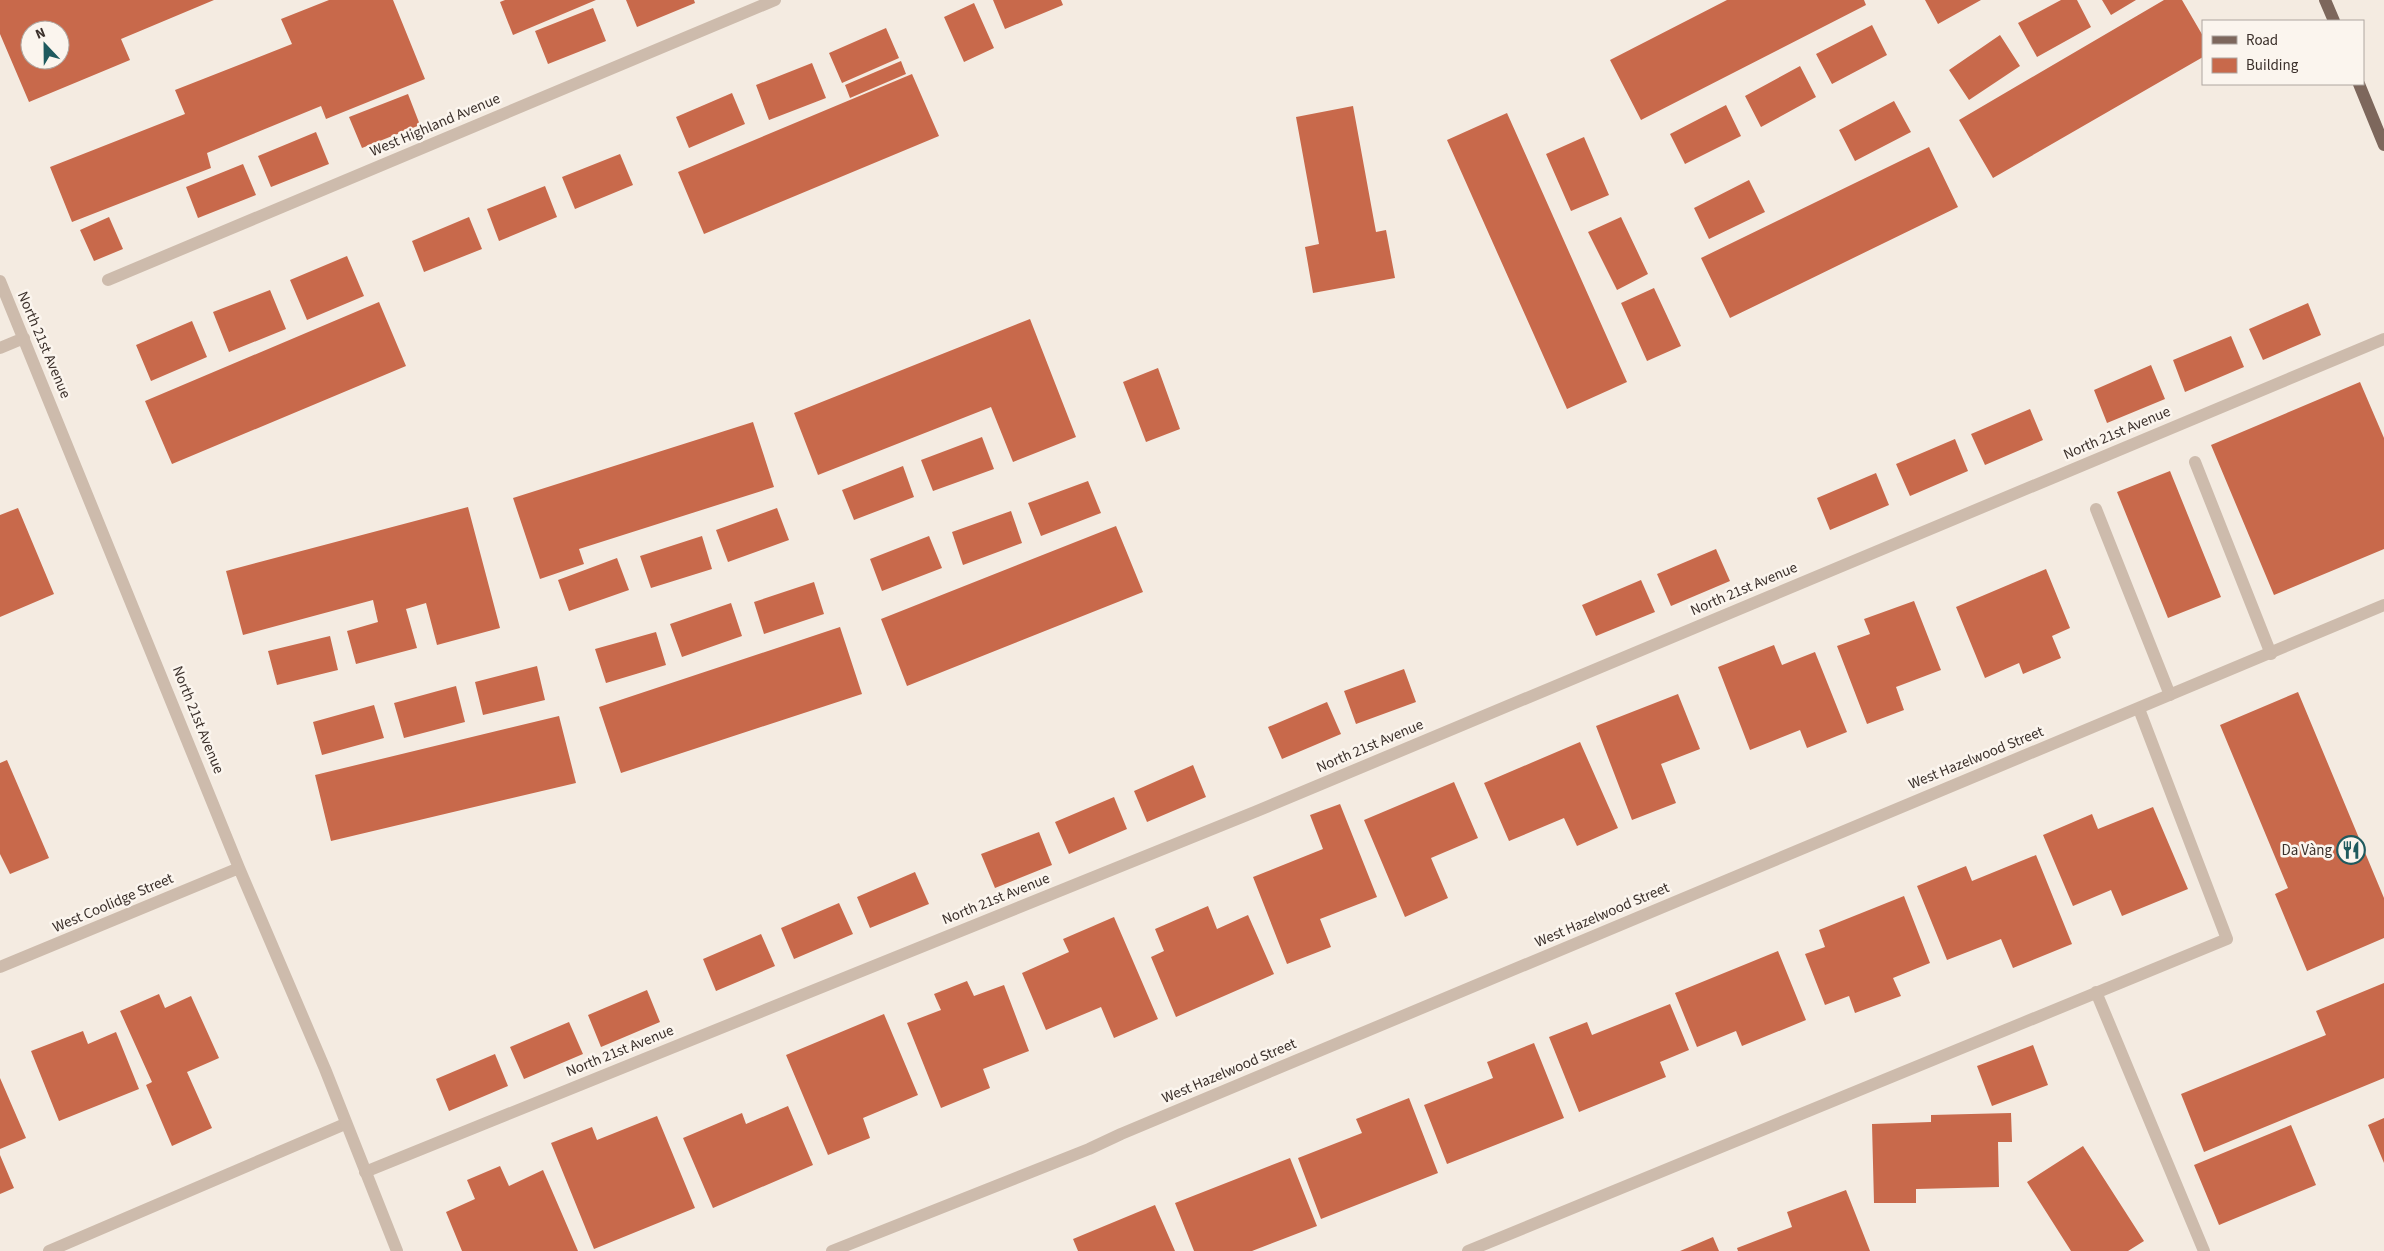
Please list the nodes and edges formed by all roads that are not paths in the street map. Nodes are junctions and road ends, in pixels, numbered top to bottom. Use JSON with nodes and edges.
{"nodes":[{"id":1,"x":775,"y":0,"type":"edge"},
{"id":2,"x":2325,"y":0,"type":"edge"},
{"id":3,"x":2334,"y":20,"type":"edge"},
{"id":4,"x":2359,"y":85,"type":"edge"},
{"id":5,"x":2384,"y":145,"type":"edge"},
{"id":6,"x":108,"y":280,"type":"dead end"},
{"id":7,"x":0,"y":281,"type":"edge"},
{"id":8,"x":24,"y":338,"type":"junction"},
{"id":9,"x":2384,"y":339,"type":"edge"},
{"id":10,"x":0,"y":348,"type":"edge"},
{"id":11,"x":2195,"y":462,"type":"dead end"},
{"id":12,"x":2096,"y":510,"type":"dead end"},
{"id":13,"x":2384,"y":605,"type":"edge"},
{"id":14,"x":2271,"y":654,"type":"junction"},
{"id":15,"x":2170,"y":696,"type":"junction"},
{"id":16,"x":2140,"y":708,"type":"junction"},
{"id":17,"x":239,"y":868,"type":"junction"},
{"id":18,"x":0,"y":967,"type":"edge"},
{"id":19,"x":2096,"y":992,"type":"junction"},
{"id":20,"x":345,"y":1124,"type":"junction"},
{"id":21,"x":365,"y":1172,"type":"junction"},
{"id":22,"x":49,"y":1251,"type":"edge"},
{"id":23,"x":397,"y":1251,"type":"edge"},
{"id":24,"x":832,"y":1251,"type":"edge"},
{"id":25,"x":1468,"y":1251,"type":"edge"},
{"id":26,"x":2204,"y":1251,"type":"edge"}],
"edges":[{"from":1,"to":6,"type":"street","name":"West Highland Avenue"},
{"from":2,"to":3,"type":"main road"},
{"from":4,"to":5,"type":"main road"},
{"from":7,"to":8,"type":"street","name":"North 21st Avenue"},
{"from":8,"to":10,"type":"street"},
{"from":8,"to":17,"type":"street","name":"North 21st Avenue"},
{"from":9,"to":21,"type":"street","name":"North 21st Avenue"},
{"from":11,"to":14,"type":"street"},
{"from":12,"to":15,"type":"street"},
{"from":13,"to":14,"type":"street","name":"West Hazelwood Street"},
{"from":14,"to":15,"type":"street","name":"West Hazelwood Street"},
{"from":15,"to":16,"type":"street","name":"West Hazelwood Street"},
{"from":16,"to":19,"type":"street"},
{"from":16,"to":24,"type":"street","name":"West Hazelwood Street"},
{"from":17,"to":18,"type":"street","name":"West Coolidge Street"},
{"from":17,"to":20,"type":"street","name":"North 21st Avenue"},
{"from":19,"to":25,"type":"street"},
{"from":19,"to":26,"type":"street"},
{"from":20,"to":21,"type":"street","name":"North 21st Avenue"},
{"from":20,"to":22,"type":"street"},
{"from":21,"to":23,"type":"street","name":"North 21st Avenue"}]}
